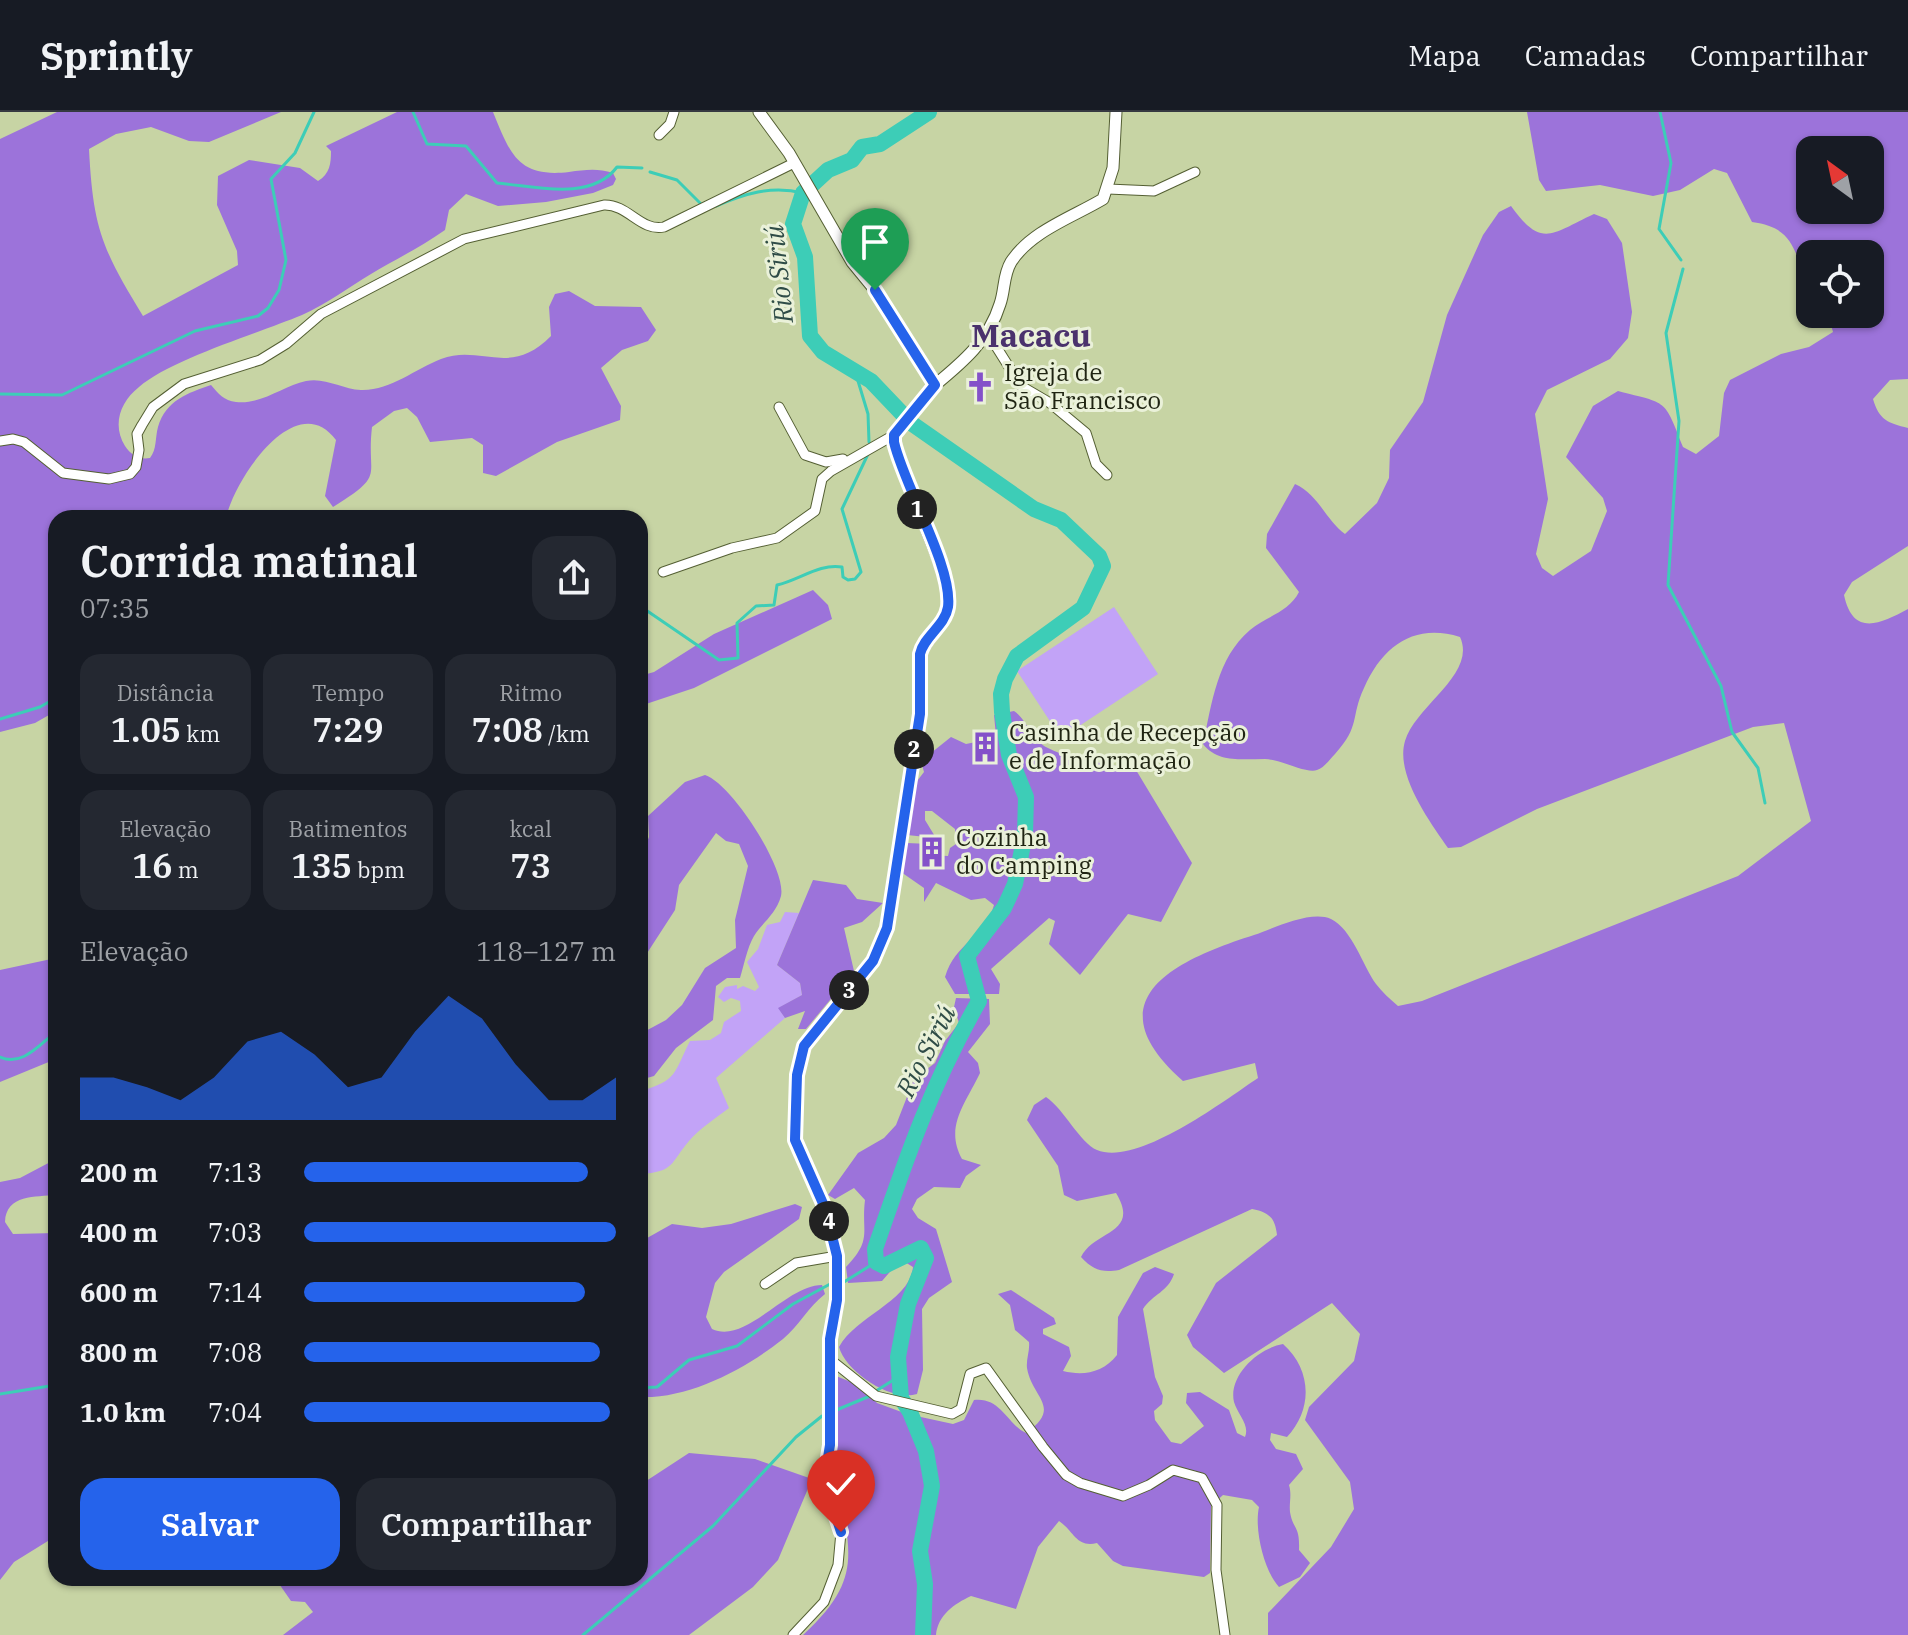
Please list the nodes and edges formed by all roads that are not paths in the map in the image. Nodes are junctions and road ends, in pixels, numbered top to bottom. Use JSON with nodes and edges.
{"nodes":[{"id":1,"x":674,"y":112,"type":"edge"},
{"id":2,"x":759,"y":112,"type":"edge"},
{"id":3,"x":1116,"y":112,"type":"edge"},
{"id":4,"x":659,"y":135,"type":"dead end"},
{"id":5,"x":794,"y":163,"type":"junction"},
{"id":6,"x":1195,"y":172,"type":"dead end"},
{"id":7,"x":1108,"y":189,"type":"junction"},
{"id":8,"x":987,"y":332,"type":"junction"},
{"id":9,"x":935,"y":385,"type":"junction"},
{"id":10,"x":779,"y":407,"type":"dead end"},
{"id":11,"x":894,"y":435,"type":"junction"},
{"id":12,"x":0,"y":441,"type":"edge"},
{"id":13,"x":847,"y":459,"type":"junction"},
{"id":14,"x":1107,"y":475,"type":"dead end"},
{"id":15,"x":663,"y":572,"type":"dead end"},
{"id":16,"x":837,"y":1256,"type":"junction"},
{"id":17,"x":765,"y":1284,"type":"dead end"},
{"id":18,"x":831,"y":1360,"type":"junction"},
{"id":19,"x":793,"y":1635,"type":"edge"},
{"id":20,"x":1225,"y":1635,"type":"edge"}],
"edges":[{"from":1,"to":4,"type":"street"},
{"from":2,"to":5,"type":"street"},
{"from":3,"to":7,"type":"street"},
{"from":5,"to":9,"type":"street"},
{"from":5,"to":12,"type":"street"},
{"from":6,"to":7,"type":"street"},
{"from":7,"to":8,"type":"street"},
{"from":8,"to":9,"type":"street"},
{"from":8,"to":14,"type":"street"},
{"from":9,"to":11,"type":"street"},
{"from":10,"to":13,"type":"street"},
{"from":11,"to":13,"type":"street"},
{"from":11,"to":16,"type":"street"},
{"from":13,"to":15,"type":"street"},
{"from":16,"to":17,"type":"street"},
{"from":16,"to":18,"type":"street"},
{"from":18,"to":19,"type":"street"},
{"from":18,"to":20,"type":"street"}]}
